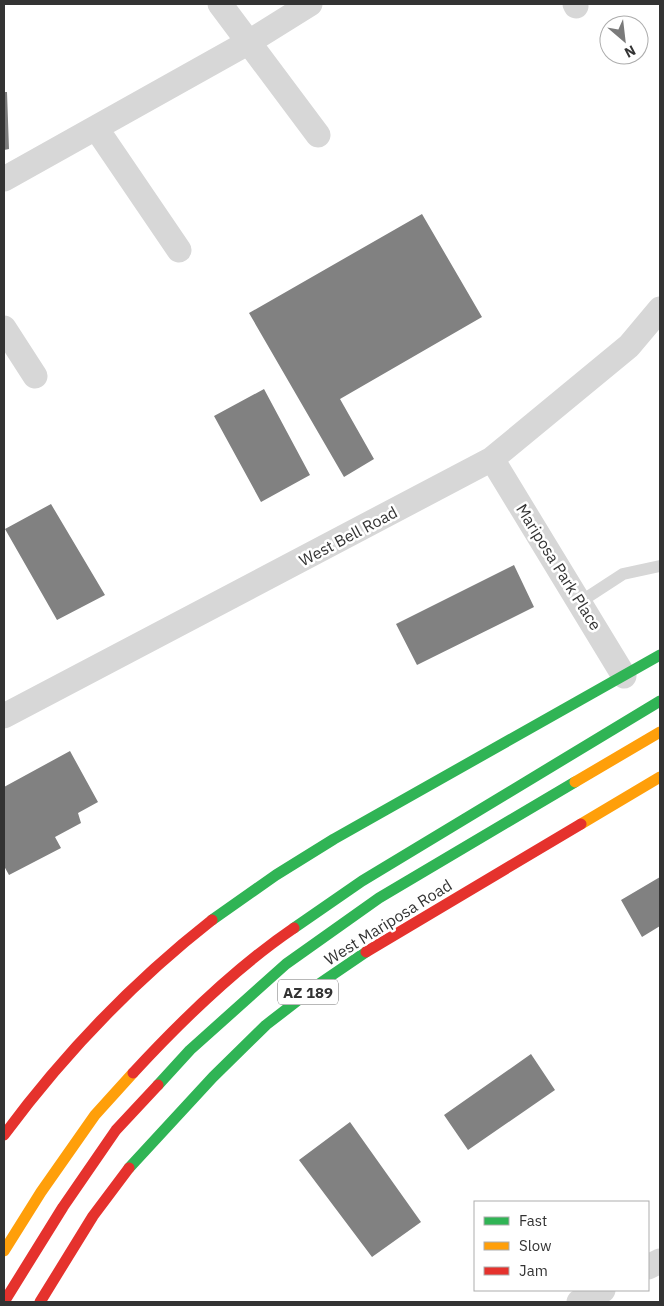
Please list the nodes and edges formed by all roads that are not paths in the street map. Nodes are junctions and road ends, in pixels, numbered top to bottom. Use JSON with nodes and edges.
{"nodes":[{"id":1,"x":220,"y":4,"type":"edge"},
{"id":2,"x":310,"y":4,"type":"edge"},
{"id":3,"x":249,"y":42,"type":"junction"},
{"id":4,"x":96,"y":128,"type":"junction"},
{"id":5,"x":318,"y":135,"type":"dead end"},
{"id":6,"x":4,"y":179,"type":"edge"},
{"id":7,"x":179,"y":250,"type":"dead end"},
{"id":8,"x":660,"y":309,"type":"edge"},
{"id":9,"x":4,"y":328,"type":"edge"},
{"id":10,"x":35,"y":376,"type":"dead end"},
{"id":11,"x":492,"y":459,"type":"junction"},
{"id":12,"x":660,"y":566,"type":"edge"},
{"id":13,"x":580,"y":602,"type":"junction"},
{"id":14,"x":660,"y":655,"type":"edge"},
{"id":15,"x":624,"y":676,"type":"junction"},
{"id":16,"x":660,"y":701,"type":"edge"},
{"id":17,"x":4,"y":716,"type":"edge"},
{"id":18,"x":660,"y":732,"type":"edge"},
{"id":19,"x":660,"y":777,"type":"edge"},
{"id":20,"x":4,"y":1135,"type":"edge"},
{"id":21,"x":4,"y":1251,"type":"edge"},
{"id":22,"x":601,"y":1291,"type":"edge"},
{"id":23,"x":6,"y":1299,"type":"edge"},
{"id":24,"x":40,"y":1302,"type":"edge"},
{"id":25,"x":579,"y":1302,"type":"edge"}],
"edges":[{"from":1,"to":3,"type":"street"},
{"from":2,"to":3,"type":"street"},
{"from":3,"to":4,"type":"street"},
{"from":3,"to":5,"type":"street"},
{"from":4,"to":6,"type":"street"},
{"from":4,"to":7,"type":"street"},
{"from":8,"to":11,"type":"street","name":"West Bell Road"},
{"from":9,"to":10,"type":"street"},
{"from":11,"to":13,"type":"street","name":"Mariposa Park Place"},
{"from":11,"to":17,"type":"street","name":"West Bell Road"},
{"from":12,"to":13,"type":"lane"},
{"from":13,"to":15,"type":"street","name":"Mariposa Park Place"},
{"from":14,"to":15,"type":"highway"},
{"from":15,"to":20,"type":"highway"},
{"from":16,"to":21,"type":"highway"},
{"from":18,"to":23,"type":"highway"},
{"from":19,"to":24,"type":"highway","name":"West Mariposa Road","number":"AZ 189"},
{"from":22,"to":25,"type":"street"}]}
